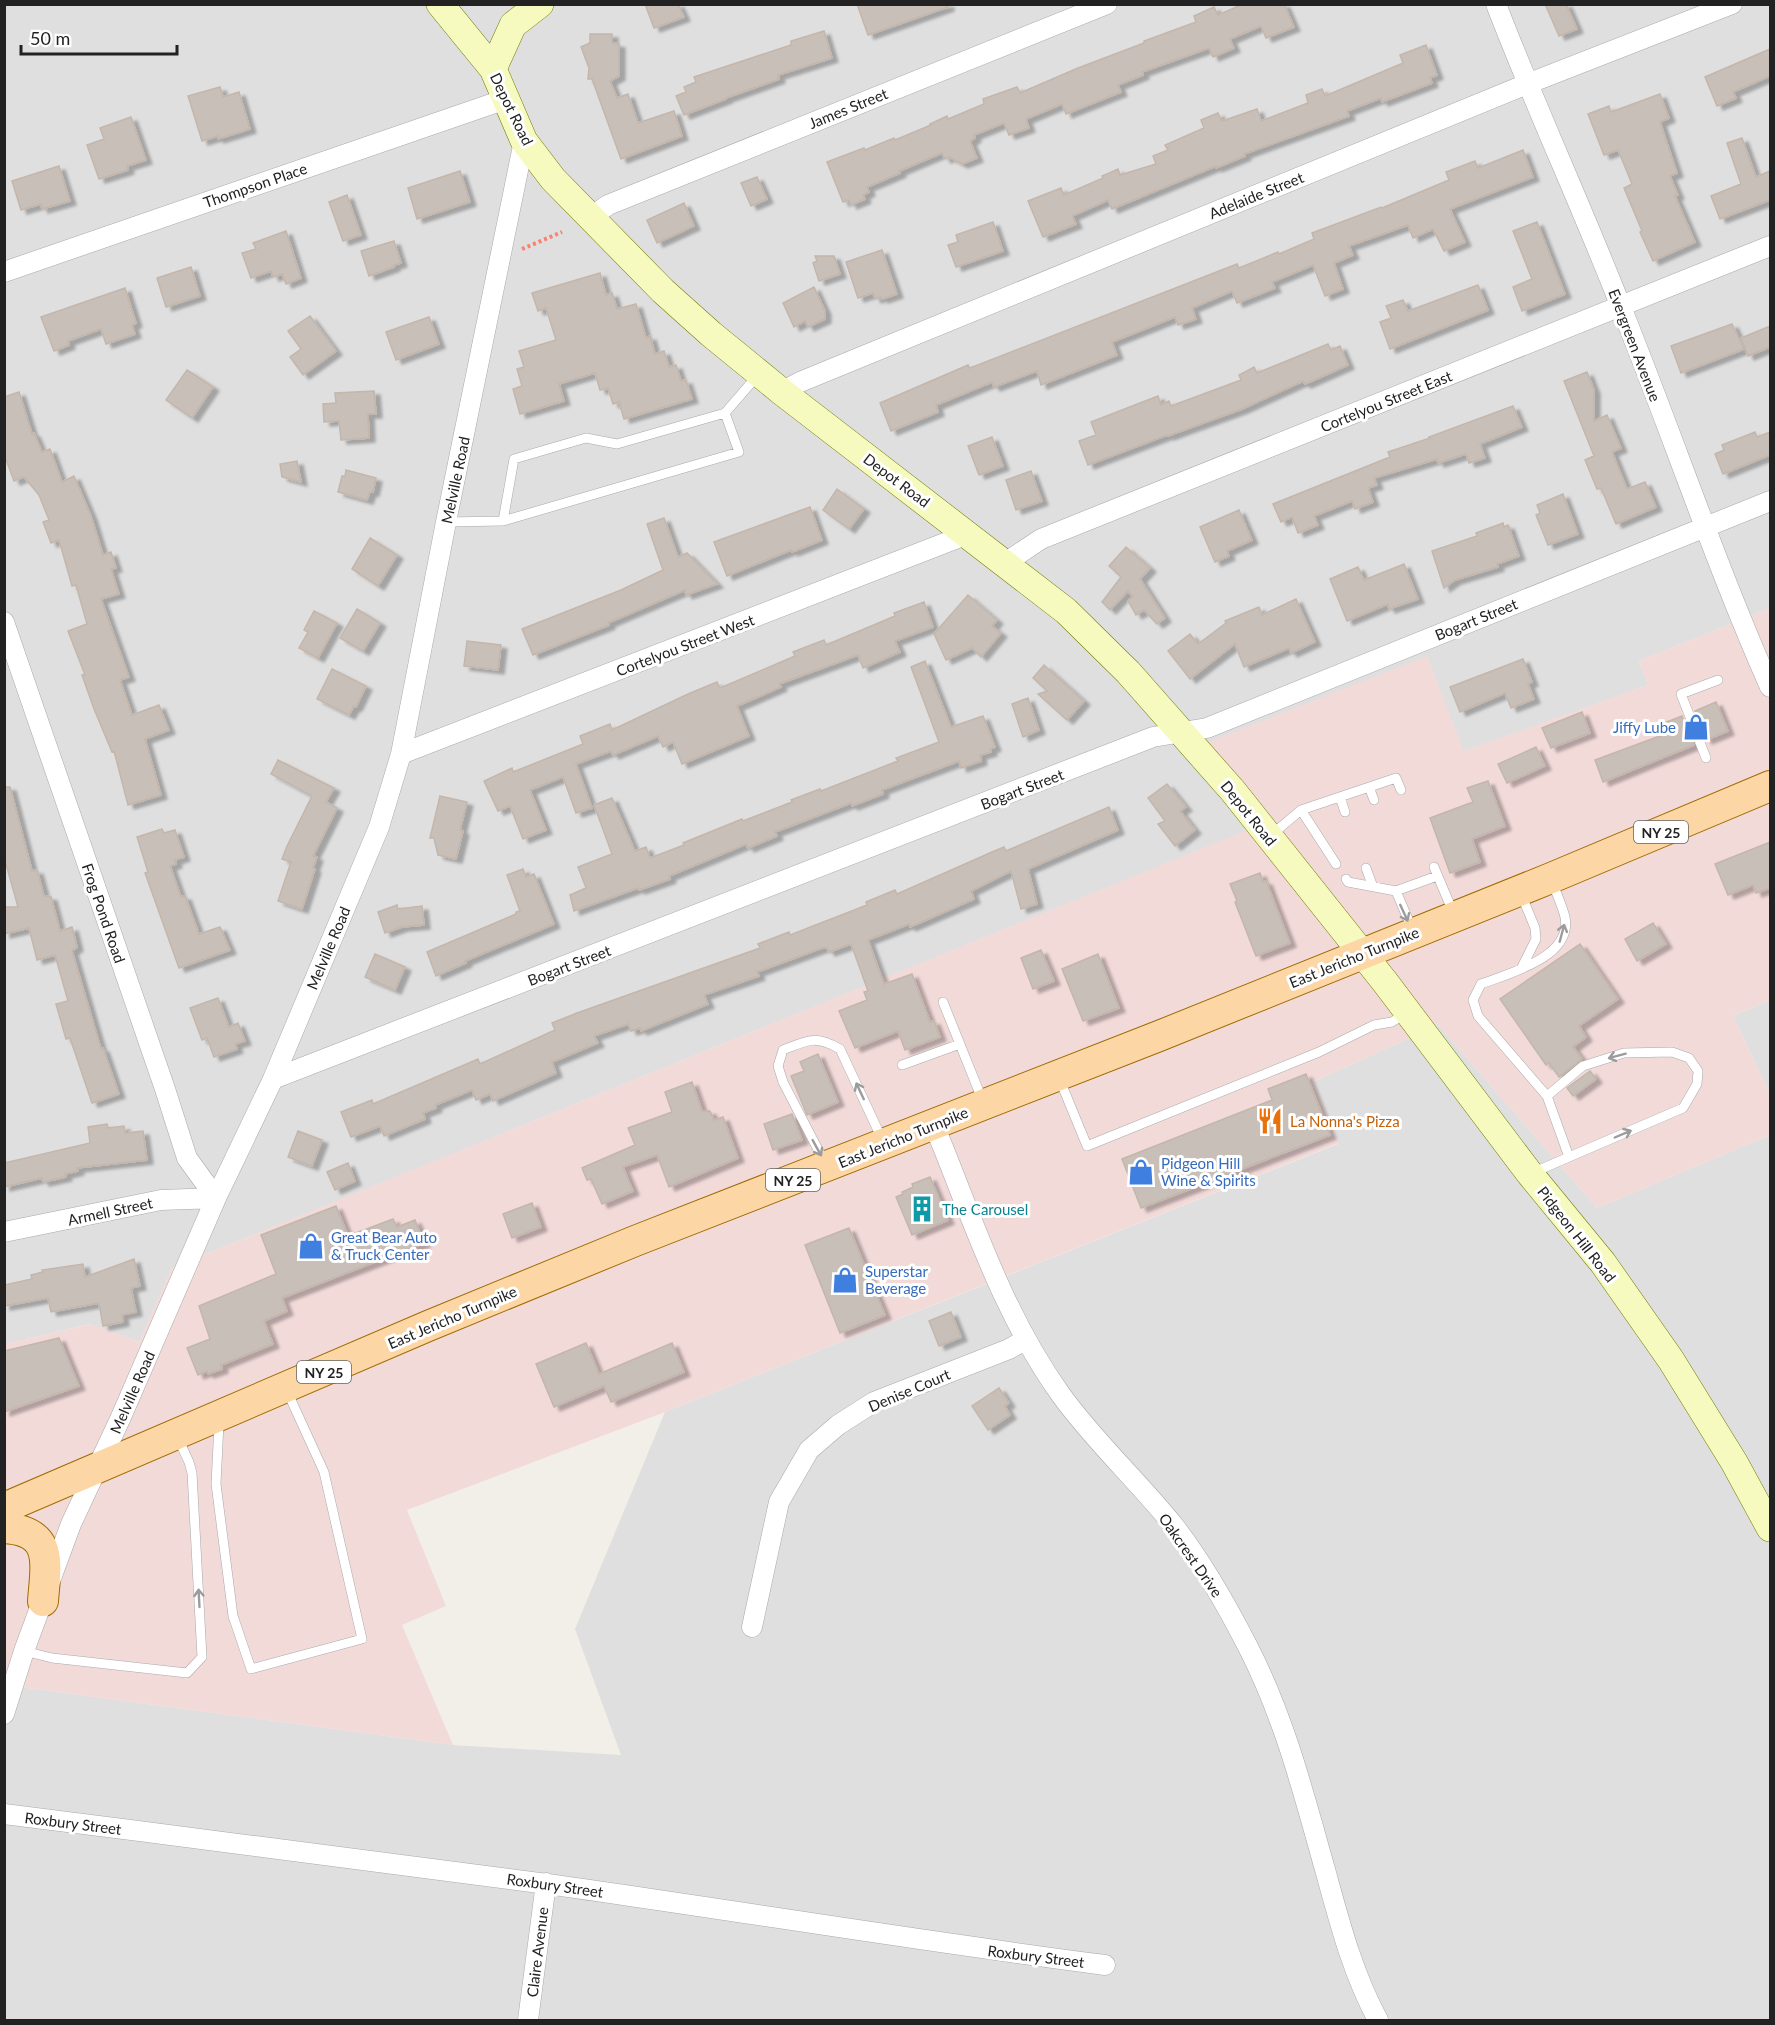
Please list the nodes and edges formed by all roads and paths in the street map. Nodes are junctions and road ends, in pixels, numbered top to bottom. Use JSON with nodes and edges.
{"nodes":[{"id":1,"x":440,"y":4,"type":"edge"},
{"id":2,"x":540,"y":4,"type":"edge"},
{"id":3,"x":1107,"y":4,"type":"edge"},
{"id":4,"x":1496,"y":4,"type":"edge"},
{"id":5,"x":1732,"y":4,"type":"edge"},
{"id":6,"x":493,"y":69,"type":"junction"},
{"id":7,"x":1527,"y":84,"type":"junction"},
{"id":8,"x":506,"y":99,"type":"junction"},
{"id":9,"x":524,"y":141,"type":"junction"},
{"id":10,"x":591,"y":217,"type":"junction"},
{"id":11,"x":562,"y":232,"type":"dead end"},
{"id":12,"x":1770,"y":246,"type":"edge"},
{"id":13,"x":522,"y":249,"type":"dead end"},
{"id":14,"x":4,"y":272,"type":"edge"},
{"id":15,"x":1621,"y":306,"type":"junction"},
{"id":16,"x":759,"y":374,"type":"junction"},
{"id":17,"x":782,"y":392,"type":"junction"},
{"id":18,"x":725,"y":412,"type":"junction"},
{"id":19,"x":1770,"y":501,"type":"edge"},
{"id":20,"x":503,"y":521,"type":"junction"},
{"id":21,"x":446,"y":522,"type":"junction"},
{"id":22,"x":1704,"y":527,"type":"junction"},
{"id":23,"x":968,"y":534,"type":"junction"},
{"id":24,"x":1005,"y":563,"type":"junction"},
{"id":25,"x":4,"y":622,"type":"edge"},
{"id":26,"x":1718,"y":680,"type":"dead end"},
{"id":27,"x":1770,"y":687,"type":"edge"},
{"id":28,"x":1181,"y":733,"type":"junction"},
{"id":29,"x":401,"y":754,"type":"junction"},
{"id":30,"x":1706,"y":758,"type":"dead end"},
{"id":31,"x":1770,"y":786,"type":"edge"},
{"id":32,"x":1369,"y":787,"type":"junction"},
{"id":33,"x":1401,"y":790,"type":"dead end"},
{"id":34,"x":1340,"y":797,"type":"junction"},
{"id":35,"x":1374,"y":800,"type":"dead end"},
{"id":36,"x":1300,"y":810,"type":"junction"},
{"id":37,"x":1346,"y":812,"type":"dead end"},
{"id":38,"x":1269,"y":837,"type":"junction"},
{"id":39,"x":1336,"y":864,"type":"dead end"},
{"id":40,"x":1366,"y":868,"type":"dead end"},
{"id":41,"x":1551,"y":878,"type":"junction"},
{"id":42,"x":1346,"y":879,"type":"dead end"},
{"id":43,"x":1373,"y":887,"type":"junction"},
{"id":44,"x":1396,"y":891,"type":"junction"},
{"id":45,"x":1520,"y":891,"type":"junction"},
{"id":46,"x":1455,"y":917,"type":"junction"},
{"id":47,"x":1414,"y":933,"type":"junction"},
{"id":48,"x":1362,"y":954,"type":"junction"},
{"id":49,"x":1521,"y":969,"type":"junction"},
{"id":50,"x":943,"y":1002,"type":"dead end"},
{"id":51,"x":1407,"y":1012,"type":"junction"},
{"id":52,"x":960,"y":1044,"type":"junction"},
{"id":53,"x":903,"y":1065,"type":"dead end"},
{"id":54,"x":1058,"y":1076,"type":"junction"},
{"id":55,"x":273,"y":1079,"type":"junction"},
{"id":56,"x":1547,"y":1096,"type":"junction"},
{"id":57,"x":984,"y":1104,"type":"junction"},
{"id":58,"x":934,"y":1125,"type":"junction"},
{"id":59,"x":885,"y":1144,"type":"junction"},
{"id":60,"x":1569,"y":1157,"type":"junction"},
{"id":61,"x":827,"y":1167,"type":"junction"},
{"id":62,"x":1530,"y":1174,"type":"junction"},
{"id":63,"x":216,"y":1198,"type":"junction"},
{"id":64,"x":4,"y":1233,"type":"edge"},
{"id":65,"x":1025,"y":1340,"type":"junction"},
{"id":66,"x":286,"y":1389,"type":"junction"},
{"id":67,"x":219,"y":1417,"type":"junction"},
{"id":68,"x":177,"y":1435,"type":"junction"},
{"id":69,"x":98,"y":1468,"type":"junction"},
{"id":70,"x":4,"y":1508,"type":"edge"},
{"id":71,"x":4,"y":1528,"type":"edge"},
{"id":72,"x":1770,"y":1528,"type":"edge"},
{"id":73,"x":43,"y":1601,"type":"junction"},
{"id":74,"x":752,"y":1627,"type":"dead end"},
{"id":75,"x":24,"y":1651,"type":"junction"},
{"id":76,"x":4,"y":1714,"type":"edge"},
{"id":77,"x":4,"y":1814,"type":"edge"},
{"id":78,"x":546,"y":1884,"type":"junction"},
{"id":79,"x":1104,"y":1965,"type":"dead end"},
{"id":80,"x":528,"y":2020,"type":"edge"},
{"id":81,"x":1378,"y":2020,"type":"edge"}],
"edges":[{"from":1,"to":6,"type":"street","name":"Depot Road"},
{"from":2,"to":6,"type":"street"},
{"from":3,"to":10,"type":"street","name":"James Street"},
{"from":4,"to":7,"type":"street","name":"Evergreen Avenue"},
{"from":5,"to":7,"type":"street","name":"Adelaide Street"},
{"from":6,"to":8,"type":"street","name":"Depot Road"},
{"from":7,"to":15,"type":"street","name":"Evergreen Avenue"},
{"from":7,"to":17,"type":"street","name":"Adelaide Street"},
{"from":8,"to":9,"type":"street","name":"Depot Road"},
{"from":8,"to":14,"type":"street","name":"Thompson Place"},
{"from":9,"to":10,"type":"street","name":"Depot Road"},
{"from":9,"to":21,"type":"street","name":"Melville Road"},
{"from":10,"to":16,"type":"street","name":"Depot Road"},
{"from":11,"to":13,"type":"path"},
{"from":12,"to":15,"type":"street","name":"Cortelyou Street East"},
{"from":15,"to":22,"type":"street","name":"Evergreen Avenue"},
{"from":15,"to":24,"type":"street","name":"Cortelyou Street East"},
{"from":16,"to":17,"type":"street","name":"Depot Road"},
{"from":16,"to":18,"type":"lane"},
{"from":17,"to":23,"type":"street","name":"Depot Road"},
{"from":18,"to":20,"type":"lane"},
{"from":18,"to":20,"type":"lane"},
{"from":19,"to":22,"type":"street","name":"Bogart Street"},
{"from":20,"to":21,"type":"lane"},
{"from":21,"to":29,"type":"street","name":"Melville Road"},
{"from":22,"to":27,"type":"street","name":"Evergreen Avenue"},
{"from":22,"to":28,"type":"street","name":"Bogart Street"},
{"from":23,"to":24,"type":"street","name":"Depot Road"},
{"from":23,"to":29,"type":"street","name":"Cortelyou Street West"},
{"from":24,"to":28,"type":"street","name":"Depot Road"},
{"from":25,"to":63,"type":"street","name":"Frog Pond Road"},
{"from":26,"to":30,"type":"lane"},
{"from":28,"to":38,"type":"street","name":"Depot Road"},
{"from":28,"to":55,"type":"street","name":"Bogart Street"},
{"from":29,"to":55,"type":"street","name":"Melville Road"},
{"from":31,"to":41,"type":"main road","name":"East Jericho Turnpike","number":"NY 25"},
{"from":32,"to":33,"type":"lane"},
{"from":32,"to":34,"type":"lane"},
{"from":32,"to":35,"type":"lane"},
{"from":34,"to":36,"type":"lane"},
{"from":34,"to":37,"type":"lane"},
{"from":36,"to":38,"type":"lane"},
{"from":36,"to":39,"type":"lane"},
{"from":38,"to":48,"type":"street","name":"Depot Road"},
{"from":40,"to":43,"type":"lane"},
{"from":41,"to":45,"type":"main road","name":"East Jericho Turnpike","number":"NY 25"},
{"from":49,"to":41,"type":"lane","one_way":true},
{"from":42,"to":43,"type":"lane"},
{"from":43,"to":44,"type":"lane"},
{"from":44,"to":46,"type":"lane"},
{"from":44,"to":47,"type":"lane","one_way":true},
{"from":45,"to":46,"type":"main road","name":"East Jericho Turnpike","number":"NY 25"},
{"from":45,"to":49,"type":"lane"},
{"from":46,"to":47,"type":"main road","name":"East Jericho Turnpike","number":"NY 25"},
{"from":47,"to":48,"type":"main road","name":"East Jericho Turnpike","number":"NY 25"},
{"from":48,"to":51,"type":"street","name":"Pidgeon Hill Road"},
{"from":48,"to":54,"type":"main road","name":"East Jericho Turnpike","number":"NY 25"},
{"from":49,"to":56,"type":"lane"},
{"from":50,"to":52,"type":"lane"},
{"from":51,"to":54,"type":"lane"},
{"from":51,"to":62,"type":"street","name":"Pidgeon Hill Road"},
{"from":52,"to":53,"type":"lane"},
{"from":52,"to":57,"type":"lane"},
{"from":54,"to":57,"type":"main road","name":"East Jericho Turnpike","number":"NY 25"},
{"from":55,"to":63,"type":"street","name":"Melville Road"},
{"from":56,"to":60,"type":"lane"},
{"from":60,"to":56,"type":"lane","one_way":true},
{"from":57,"to":58,"type":"main road","name":"East Jericho Turnpike","number":"NY 25"},
{"from":58,"to":59,"type":"main road","name":"East Jericho Turnpike","number":"NY 25"},
{"from":58,"to":65,"type":"street","name":"Oakcrest Drive"},
{"from":59,"to":61,"type":"main road","name":"East Jericho Turnpike","number":"NY 25"},
{"from":59,"to":61,"type":"lane","one_way":true},
{"from":60,"to":62,"type":"lane"},
{"from":61,"to":66,"type":"main road","name":"East Jericho Turnpike","number":"NY 25"},
{"from":62,"to":72,"type":"street","name":"Pidgeon Hill Road"},
{"from":63,"to":64,"type":"street","name":"Armell Street"},
{"from":63,"to":69,"type":"street","name":"Melville Road"},
{"from":65,"to":74,"type":"street","name":"Denise Court"},
{"from":65,"to":81,"type":"street","name":"Oakcrest Drive"},
{"from":66,"to":67,"type":"main road","name":"East Jericho Turnpike","number":"NY 25"},
{"from":66,"to":67,"type":"lane"},
{"from":67,"to":68,"type":"main road","name":"East Jericho Turnpike","number":"NY 25"},
{"from":68,"to":69,"type":"main road","name":"East Jericho Turnpike","number":"NY 25"},
{"from":75,"to":68,"type":"lane","one_way":true},
{"from":69,"to":70,"type":"main road","name":"East Jericho Turnpike","number":"NY 25"},
{"from":69,"to":73,"type":"street","name":"Melville Road"},
{"from":71,"to":73,"type":"main road"},
{"from":73,"to":75,"type":"street","name":"Melville Road"},
{"from":75,"to":76,"type":"street","name":"Melville Road"},
{"from":77,"to":78,"type":"street","name":"Roxbury Street"},
{"from":78,"to":79,"type":"street","name":"Roxbury Street"},
{"from":78,"to":80,"type":"street","name":"Claire Avenue"}]}
